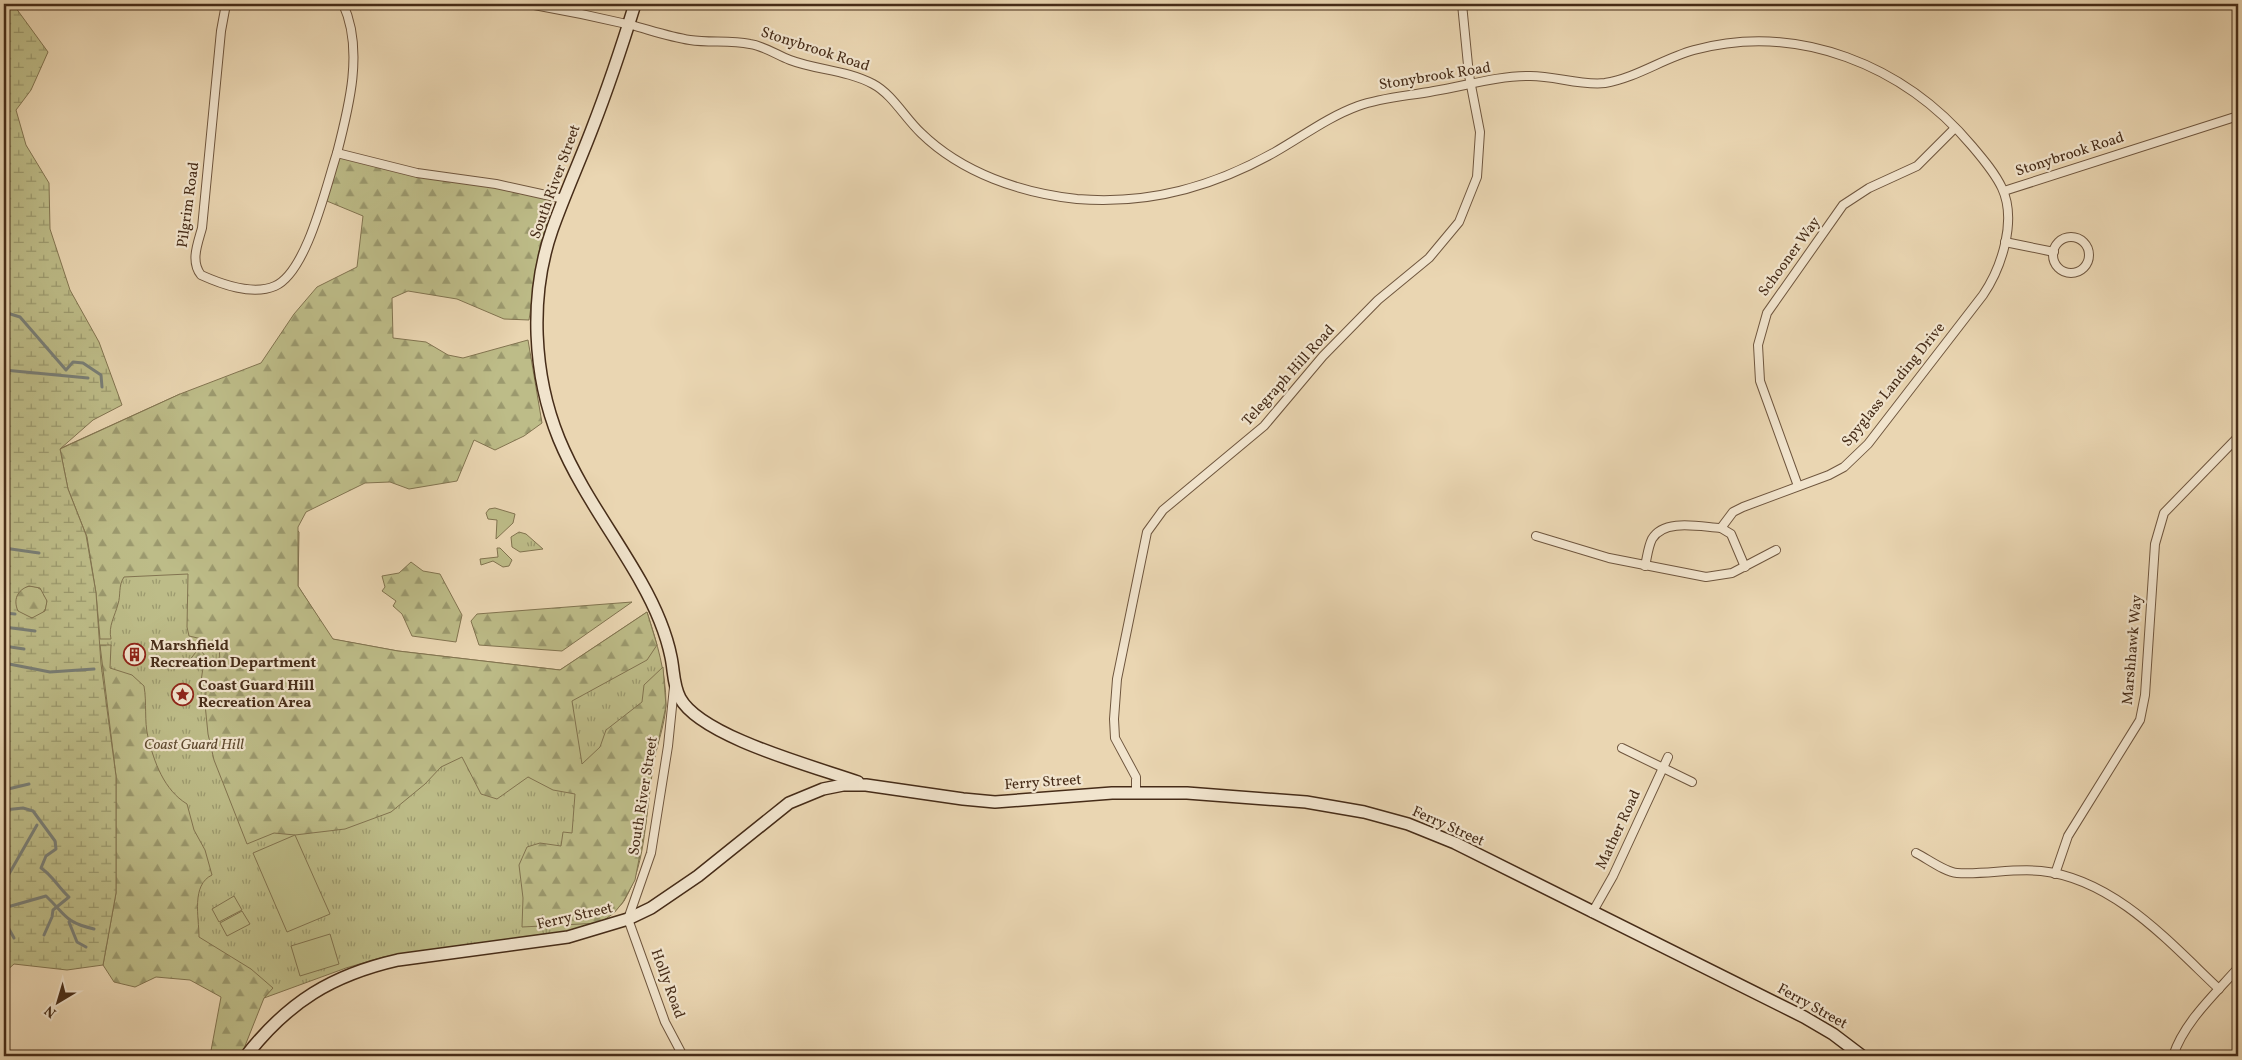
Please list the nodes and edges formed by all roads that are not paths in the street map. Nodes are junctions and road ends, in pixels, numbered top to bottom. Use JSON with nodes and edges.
{"nodes":[{"id":1,"x":226,"y":4,"type":"edge"},
{"id":2,"x":343,"y":4,"type":"edge"},
{"id":3,"x":530,"y":4,"type":"edge"},
{"id":4,"x":635,"y":4,"type":"edge"},
{"id":5,"x":1462,"y":4,"type":"edge"},
{"id":6,"x":629,"y":25,"type":"junction"},
{"id":7,"x":1471,"y":85,"type":"junction"},
{"id":8,"x":2238,"y":116,"type":"edge"},
{"id":9,"x":1955,"y":128,"type":"junction"},
{"id":10,"x":337,"y":153,"type":"junction"},
{"id":11,"x":2004,"y":191,"type":"junction"},
{"id":12,"x":564,"y":199,"type":"junction"},
{"id":13,"x":2005,"y":242,"type":"junction"},
{"id":14,"x":2054,"y":252,"type":"junction"},
{"id":15,"x":2238,"y":437,"type":"edge"},
{"id":16,"x":1798,"y":486,"type":"junction"},
{"id":17,"x":1721,"y":528,"type":"junction"},
{"id":18,"x":1536,"y":536,"type":"dead end"},
{"id":19,"x":1776,"y":550,"type":"dead end"},
{"id":20,"x":1645,"y":566,"type":"junction"},
{"id":21,"x":1745,"y":567,"type":"junction"},
{"id":22,"x":673,"y":675,"type":"junction"},
{"id":23,"x":1622,"y":748,"type":"dead end"},
{"id":24,"x":1668,"y":757,"type":"dead end"},
{"id":25,"x":1663,"y":768,"type":"junction"},
{"id":26,"x":1692,"y":782,"type":"dead end"},
{"id":27,"x":866,"y":785,"type":"junction"},
{"id":28,"x":1136,"y":793,"type":"junction"},
{"id":29,"x":1916,"y":853,"type":"dead end"},
{"id":30,"x":2055,"y":874,"type":"junction"},
{"id":31,"x":1592,"y":913,"type":"junction"},
{"id":32,"x":628,"y":919,"type":"junction"},
{"id":33,"x":2238,"y":968,"type":"edge"},
{"id":34,"x":2219,"y":989,"type":"junction"},
{"id":35,"x":246,"y":1056,"type":"edge"},
{"id":36,"x":683,"y":1056,"type":"edge"},
{"id":37,"x":1862,"y":1056,"type":"edge"},
{"id":38,"x":2173,"y":1056,"type":"edge"}],
"edges":[{"from":1,"to":10,"type":"street","name":"Pilgrim Road"},
{"from":2,"to":10,"type":"street","name":"Pilgrim Road"},
{"from":3,"to":6,"type":"street","name":"Stonybrook Road"},
{"from":4,"to":6,"type":"street","name":"South River Street"},
{"from":5,"to":7,"type":"street","name":"Telegraph Hill Road"},
{"from":6,"to":7,"type":"street","name":"Stonybrook Road"},
{"from":6,"to":12,"type":"street","name":"South River Street"},
{"from":7,"to":9,"type":"street","name":"Stonybrook Road"},
{"from":7,"to":28,"type":"street","name":"Telegraph Hill Road"},
{"from":8,"to":11,"type":"street","name":"Stonybrook Road"},
{"from":9,"to":11,"type":"street","name":"Stonybrook Road"},
{"from":9,"to":16,"type":"street","name":"Schooner Way"},
{"from":10,"to":12,"type":"street"},
{"from":11,"to":13,"type":"street","name":"Spyglass Landing Drive"},
{"from":12,"to":22,"type":"street","name":"South River Street"},
{"from":13,"to":14,"type":"street"},
{"from":13,"to":16,"type":"street","name":"Spyglass Landing Drive"},
{"from":14,"to":14,"type":"street"},
{"from":15,"to":30,"type":"street","name":"Marshhawk Way"},
{"from":16,"to":17,"type":"street","name":"Spyglass Landing Drive"},
{"from":17,"to":20,"type":"street"},
{"from":17,"to":21,"type":"street"},
{"from":18,"to":20,"type":"street"},
{"from":19,"to":21,"type":"street"},
{"from":20,"to":21,"type":"street"},
{"from":22,"to":27,"type":"street","name":"South River Street"},
{"from":22,"to":32,"type":"street","name":"South River Street"},
{"from":23,"to":25,"type":"street"},
{"from":24,"to":25,"type":"street","name":"Mather Road"},
{"from":25,"to":26,"type":"street"},
{"from":25,"to":31,"type":"street","name":"Mather Road"},
{"from":27,"to":28,"type":"street","name":"Ferry Street"},
{"from":27,"to":32,"type":"street","name":"Ferry Street"},
{"from":28,"to":31,"type":"street","name":"Ferry Street"},
{"from":29,"to":30,"type":"street"},
{"from":30,"to":34,"type":"street"},
{"from":31,"to":37,"type":"street","name":"Ferry Street"},
{"from":32,"to":35,"type":"street","name":"Ferry Street"},
{"from":32,"to":36,"type":"street","name":"Holly Road"},
{"from":33,"to":34,"type":"street"},
{"from":34,"to":38,"type":"street"}]}
